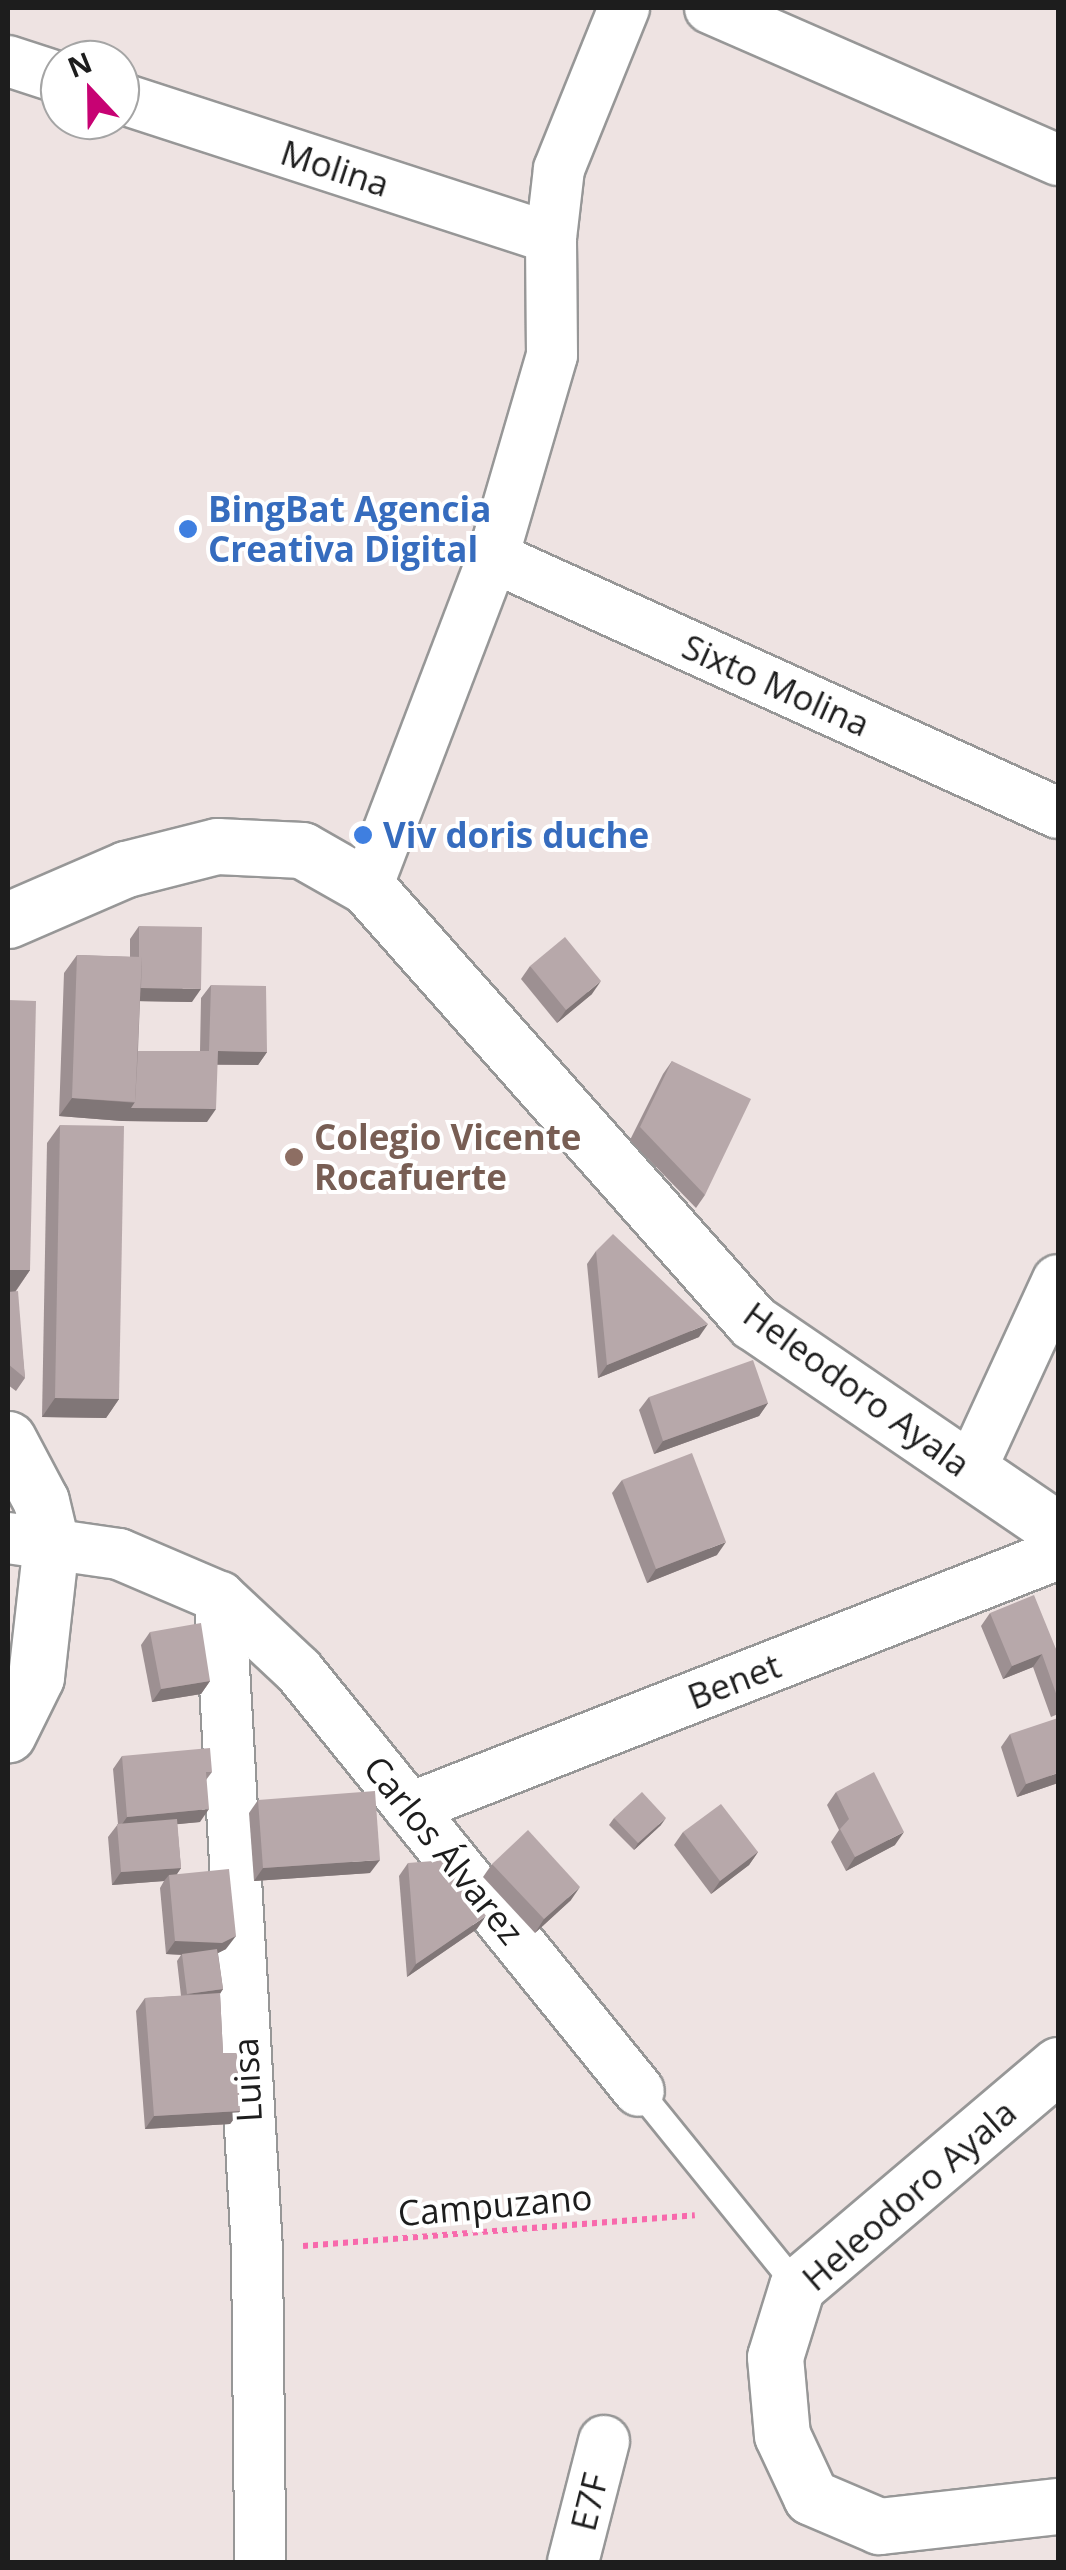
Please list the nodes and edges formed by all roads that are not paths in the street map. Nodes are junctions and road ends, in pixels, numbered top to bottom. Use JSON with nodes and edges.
{"nodes":[{"id":1,"x":624,"y":8,"type":"edge"},
{"id":2,"x":710,"y":8,"type":"edge"},
{"id":3,"x":8,"y":61,"type":"edge"},
{"id":4,"x":40,"y":71,"type":"edge"},
{"id":5,"x":140,"y":105,"type":"edge"},
{"id":6,"x":1058,"y":160,"type":"edge"},
{"id":7,"x":550,"y":238,"type":"junction"},
{"id":8,"x":493,"y":558,"type":"junction"},
{"id":9,"x":1058,"y":813,"type":"edge"},
{"id":10,"x":367,"y":887,"type":"junction"},
{"id":11,"x":8,"y":920,"type":"edge"},
{"id":12,"x":1058,"y":1280,"type":"edge"},
{"id":13,"x":8,"y":1439,"type":"edge"},
{"id":14,"x":970,"y":1471,"type":"junction"},
{"id":15,"x":1058,"y":1530,"type":"edge"},
{"id":16,"x":29,"y":1540,"type":"edge"},
{"id":17,"x":1058,"y":1554,"type":"edge"},
{"id":18,"x":220,"y":1597,"type":"junction"},
{"id":19,"x":8,"y":1734,"type":"edge"},
{"id":20,"x":410,"y":1808,"type":"junction"},
{"id":21,"x":1058,"y":2065,"type":"edge"},
{"id":22,"x":640,"y":2092,"type":"joint"},
{"id":23,"x":797,"y":2286,"type":"junction"},
{"id":24,"x":604,"y":2441,"type":"dead end"},
{"id":25,"x":1058,"y":2506,"type":"edge"},
{"id":26,"x":260,"y":2562,"type":"edge"},
{"id":27,"x":574,"y":2562,"type":"edge"}],
"edges":[{"from":1,"to":7,"type":"street"},
{"from":2,"to":6,"type":"street"},
{"from":3,"to":4,"type":"street"},
{"from":5,"to":7,"type":"street","name":"Molina"},
{"from":7,"to":8,"type":"street"},
{"from":8,"to":9,"type":"street","name":"Sixto Molina"},
{"from":8,"to":10,"type":"street"},
{"from":10,"to":11,"type":"street","name":"Heleodoro Ayala"},
{"from":10,"to":14,"type":"street","name":"Heleodoro Ayala"},
{"from":12,"to":14,"type":"street"},
{"from":13,"to":16,"type":"street"},
{"from":14,"to":15,"type":"street","name":"Heleodoro Ayala"},
{"from":16,"to":18,"type":"street","name":"Carlos Álvarez"},
{"from":16,"to":19,"type":"street"},
{"from":17,"to":20,"type":"street","name":"Benet"},
{"from":18,"to":20,"type":"street","name":"Carlos Álvarez"},
{"from":18,"to":26,"type":"street","name":"Luisa"},
{"from":20,"to":22,"type":"street","name":"Carlos Álvarez"},
{"from":21,"to":23,"type":"street","name":"Heleodoro Ayala"},
{"from":22,"to":23,"type":"lane","name":"Carlos Álvarez"},
{"from":23,"to":25,"type":"street","name":"Heleodoro Ayala"},
{"from":24,"to":27,"type":"street","name":"E7F"}]}
